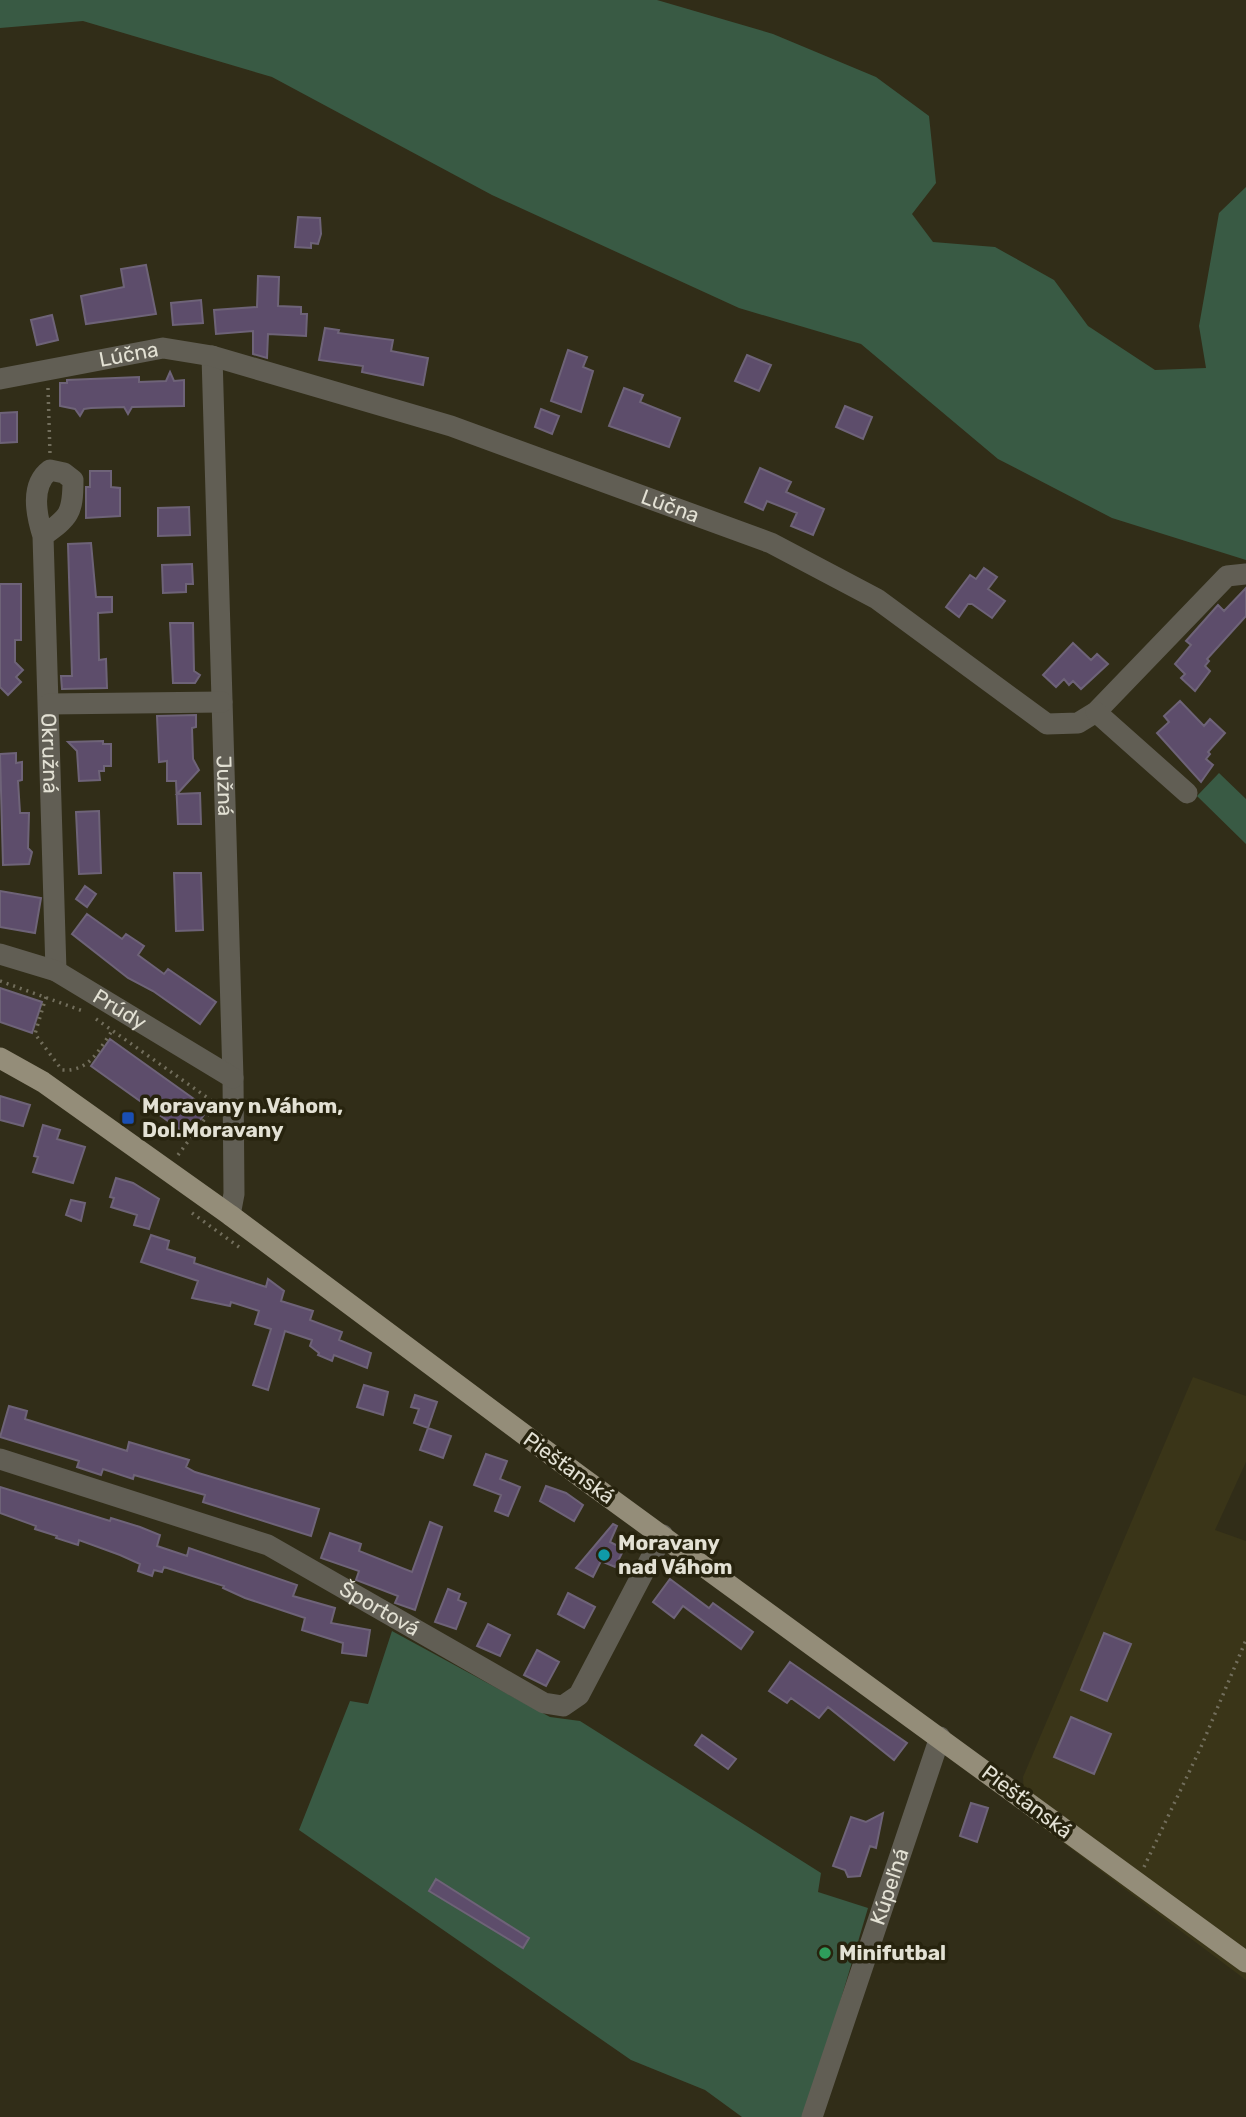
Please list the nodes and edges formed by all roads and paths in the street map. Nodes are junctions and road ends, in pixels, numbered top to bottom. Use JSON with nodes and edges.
{"nodes":[{"id":1,"x":212,"y":356,"type":"junction"},
{"id":2,"x":48,"y":369,"type":"junction"},
{"id":3,"x":0,"y":379,"type":"edge"},
{"id":4,"x":50,"y":470,"type":"junction"},
{"id":5,"x":43,"y":536,"type":"junction"},
{"id":6,"x":1246,"y":574,"type":"edge"},
{"id":7,"x":222,"y":702,"type":"junction"},
{"id":8,"x":49,"y":704,"type":"junction"},
{"id":9,"x":1096,"y":712,"type":"junction"},
{"id":10,"x":1187,"y":793,"type":"dead end"},
{"id":11,"x":0,"y":954,"type":"edge"},
{"id":12,"x":55,"y":971,"type":"junction"},
{"id":13,"x":0,"y":981,"type":"edge"},
{"id":14,"x":47,"y":997,"type":"junction"},
{"id":15,"x":85,"y":1012,"type":"dead end"},
{"id":16,"x":94,"y":1018,"type":"dead end"},
{"id":17,"x":112,"y":1031,"type":"junction"},
{"id":18,"x":0,"y":1058,"type":"edge"},
{"id":19,"x":233,"y":1077,"type":"junction"},
{"id":20,"x":216,"y":1104,"type":"junction"},
{"id":21,"x":223,"y":1109,"type":"dead end"},
{"id":22,"x":176,"y":1158,"type":"dead end"},
{"id":23,"x":230,"y":1215,"type":"junction"},
{"id":24,"x":0,"y":1459,"type":"edge"},
{"id":25,"x":663,"y":1535,"type":"junction"},
{"id":26,"x":1246,"y":1640,"type":"edge"},
{"id":27,"x":940,"y":1737,"type":"junction"},
{"id":28,"x":1136,"y":1881,"type":"junction"},
{"id":29,"x":1246,"y":1962,"type":"edge"},
{"id":30,"x":812,"y":2117,"type":"edge"}],
"edges":[{"from":1,"to":2,"type":"street","name":"Lúčna"},
{"from":1,"to":7,"type":"street","name":"Južná"},
{"from":1,"to":9,"type":"street","name":"Lúčna"},
{"from":2,"to":3,"type":"street","name":"Lúčna"},
{"from":2,"to":4,"type":"path"},
{"from":4,"to":5,"type":"street","name":"Okružná"},
{"from":4,"to":5,"type":"street"},
{"from":5,"to":8,"type":"street","name":"Okružná"},
{"from":6,"to":9,"type":"street","name":"Lúčna"},
{"from":7,"to":8,"type":"street"},
{"from":7,"to":19,"type":"street","name":"Južná"},
{"from":8,"to":12,"type":"street","name":"Okružná"},
{"from":9,"to":10,"type":"street"},
{"from":11,"to":12,"type":"street","name":"Prúdy"},
{"from":12,"to":19,"type":"street","name":"Prúdy"},
{"from":13,"to":14,"type":"path"},
{"from":14,"to":15,"type":"path"},
{"from":14,"to":17,"type":"path"},
{"from":16,"to":17,"type":"path"},
{"from":17,"to":20,"type":"path"},
{"from":18,"to":23,"type":"main road","name":"Piešťanská"},
{"from":19,"to":23,"type":"street","name":"Južná"},
{"from":20,"to":21,"type":"path"},
{"from":20,"to":22,"type":"path"},
{"from":23,"to":25,"type":"main road","name":"Piešťanská"},
{"from":24,"to":25,"type":"street","name":"Športová"},
{"from":25,"to":27,"type":"main road","name":"Piešťanská"},
{"from":26,"to":28,"type":"path"},
{"from":27,"to":28,"type":"main road","name":"Piešťanská"},
{"from":27,"to":30,"type":"street","name":"Kúpeľná"},
{"from":28,"to":29,"type":"main road","name":"Piešťanská"}]}
